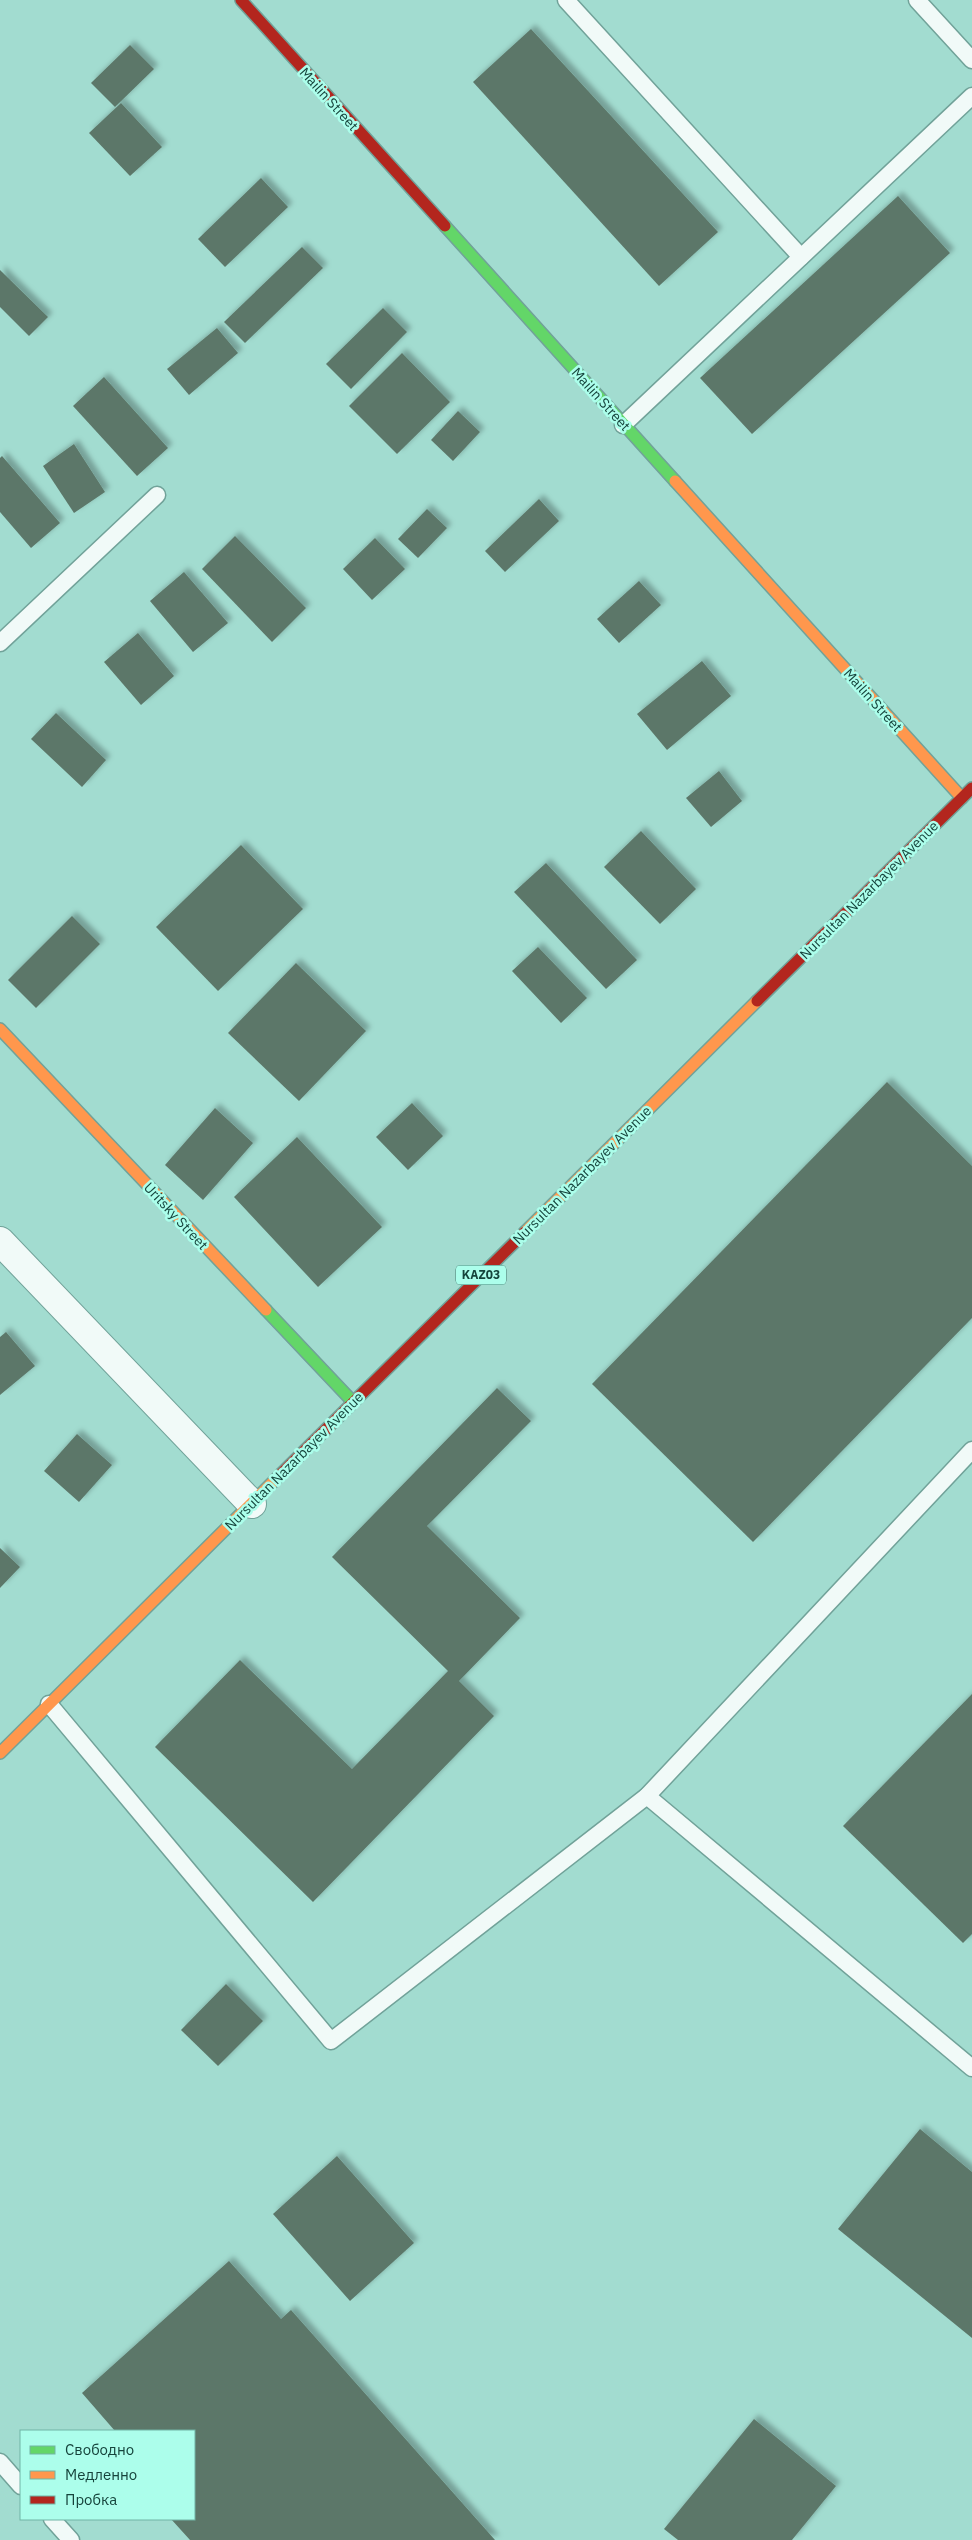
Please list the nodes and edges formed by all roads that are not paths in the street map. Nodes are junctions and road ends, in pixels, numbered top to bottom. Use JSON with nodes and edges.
{"nodes":[{"id":1,"x":240,"y":0,"type":"edge"},
{"id":2,"x":566,"y":0,"type":"edge"},
{"id":3,"x":917,"y":0,"type":"edge"},
{"id":4,"x":972,"y":60,"type":"edge"},
{"id":5,"x":972,"y":96,"type":"edge"},
{"id":6,"x":802,"y":257,"type":"junction"},
{"id":7,"x":623,"y":425,"type":"junction"},
{"id":8,"x":157,"y":495,"type":"dead end"},
{"id":9,"x":0,"y":642,"type":"edge"},
{"id":10,"x":969,"y":798,"type":"edge"},
{"id":11,"x":0,"y":1029,"type":"edge"},
{"id":12,"x":0,"y":1241,"type":"edge"},
{"id":13,"x":353,"y":1402,"type":"junction"},
{"id":14,"x":972,"y":1450,"type":"edge"},
{"id":15,"x":252,"y":1504,"type":"junction"},
{"id":16,"x":49,"y":1704,"type":"junction"},
{"id":17,"x":0,"y":1753,"type":"edge"},
{"id":18,"x":647,"y":1796,"type":"junction"},
{"id":19,"x":972,"y":2068,"type":"edge"},
{"id":20,"x":0,"y":2462,"type":"edge"},
{"id":21,"x":20,"y":2485,"type":"edge"},
{"id":22,"x":53,"y":2520,"type":"edge"},
{"id":23,"x":71,"y":2540,"type":"edge"}],
"edges":[{"from":1,"to":7,"type":"main road","name":"Mailin Street"},
{"from":2,"to":6,"type":"lane"},
{"from":3,"to":4,"type":"lane"},
{"from":5,"to":6,"type":"lane"},
{"from":6,"to":7,"type":"lane"},
{"from":7,"to":10,"type":"main road","name":"Mailin Street"},
{"from":8,"to":9,"type":"lane"},
{"from":10,"to":13,"type":"main road","name":"Nursultan Nazarbayev Avenue","number":"KАZ03"},
{"from":11,"to":13,"type":"main road","name":"Uritsky Street"},
{"from":12,"to":15,"type":"street"},
{"from":13,"to":15,"type":"main road","name":"Nursultan Nazarbayev Avenue","number":"KАZ03"},
{"from":14,"to":18,"type":"lane"},
{"from":15,"to":16,"type":"main road","name":"Nursultan Nazarbayev Avenue","number":"KАZ03"},
{"from":16,"to":17,"type":"main road","name":"Nursultan Nazarbayev Avenue","number":"KАZ03"},
{"from":16,"to":18,"type":"lane"},
{"from":18,"to":19,"type":"lane"},
{"from":20,"to":21,"type":"lane"},
{"from":22,"to":23,"type":"lane"}]}
